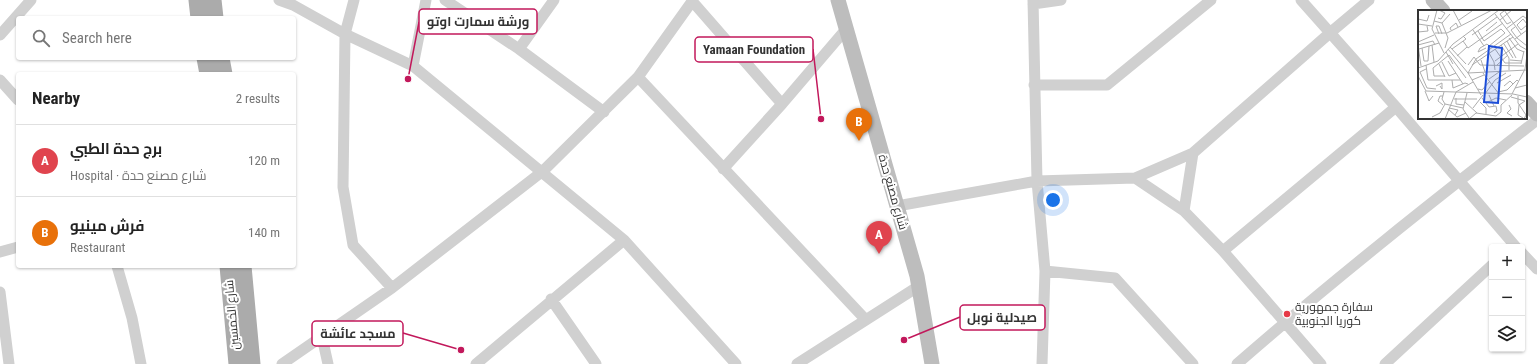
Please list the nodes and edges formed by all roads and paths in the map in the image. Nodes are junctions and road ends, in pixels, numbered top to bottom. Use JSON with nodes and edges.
{"nodes":[{"id":1,"x":279,"y":0,"type":"edge"},
{"id":2,"x":354,"y":0,"type":"edge"},
{"id":3,"x":426,"y":0,"type":"edge"},
{"id":4,"x":445,"y":0,"type":"edge"},
{"id":5,"x":554,"y":0,"type":"edge"},
{"id":6,"x":693,"y":0,"type":"edge"},
{"id":7,"x":838,"y":0,"type":"edge"},
{"id":8,"x":1061,"y":0,"type":"edge"},
{"id":9,"x":1211,"y":0,"type":"edge"},
{"id":10,"x":1301,"y":0,"type":"edge"},
{"id":11,"x":1369,"y":0,"type":"edge"},
{"id":12,"x":1433,"y":0,"type":"edge"},
{"id":13,"x":25,"y":2,"type":"edge"},
{"id":14,"x":1033,"y":2,"type":"edge"},
{"id":15,"x":211,"y":4,"type":"edge"},
{"id":16,"x":1442,"y":10,"type":"edge"},
{"id":17,"x":201,"y":16,"type":"edge"},
{"id":18,"x":847,"y":28,"type":"junction"},
{"id":19,"x":1331,"y":32,"type":"junction"},
{"id":20,"x":0,"y":34,"type":"edge"},
{"id":21,"x":345,"y":34,"type":"junction"},
{"id":22,"x":519,"y":49,"type":"junction"},
{"id":23,"x":205,"y":60,"type":"edge"},
{"id":24,"x":221,"y":60,"type":"edge"},
{"id":25,"x":413,"y":66,"type":"junction"},
{"id":26,"x":208,"y":72,"type":"edge"},
{"id":27,"x":224,"y":72,"type":"edge"},
{"id":28,"x":638,"y":77,"type":"junction"},
{"id":29,"x":0,"y":80,"type":"edge"},
{"id":30,"x":1034,"y":85,"type":"junction"},
{"id":31,"x":16,"y":98,"type":"edge"},
{"id":32,"x":1527,"y":103,"type":"edge"},
{"id":33,"x":782,"y":104,"type":"junction"},
{"id":34,"x":1396,"y":107,"type":"junction"},
{"id":35,"x":604,"y":112,"type":"junction"},
{"id":36,"x":1537,"y":114,"type":"edge"},
{"id":37,"x":1537,"y":120,"type":"edge"},
{"id":38,"x":1193,"y":153,"type":"junction"},
{"id":39,"x":723,"y":169,"type":"junction"},
{"id":40,"x":543,"y":171,"type":"junction"},
{"id":41,"x":1135,"y":178,"type":"junction"},
{"id":42,"x":1460,"y":180,"type":"junction"},
{"id":43,"x":1037,"y":181,"type":"junction"},
{"id":44,"x":897,"y":206,"type":"junction"},
{"id":45,"x":1184,"y":211,"type":"junction"},
{"id":46,"x":624,"y":240,"type":"junction"},
{"id":47,"x":1512,"y":244,"type":"edge"},
{"id":48,"x":16,"y":248,"type":"edge"},
{"id":49,"x":1223,"y":251,"type":"junction"},
{"id":50,"x":0,"y":252,"type":"edge"},
{"id":51,"x":1525,"y":256,"type":"edge"},
{"id":52,"x":118,"y":268,"type":"edge"},
{"id":53,"x":228,"y":268,"type":"edge"},
{"id":54,"x":243,"y":268,"type":"edge"},
{"id":55,"x":1489,"y":268,"type":"edge"},
{"id":56,"x":1537,"y":269,"type":"edge"},
{"id":57,"x":1045,"y":272,"type":"junction"},
{"id":58,"x":919,"y":286,"type":"junction"},
{"id":59,"x":392,"y":288,"type":"junction"},
{"id":60,"x":0,"y":292,"type":"edge"},
{"id":61,"x":551,"y":300,"type":"junction"},
{"id":62,"x":866,"y":320,"type":"junction"},
{"id":63,"x":1286,"y":321,"type":"junction"},
{"id":64,"x":242,"y":337,"type":"junction"},
{"id":65,"x":322,"y":337,"type":"junction"},
{"id":66,"x":9,"y":364,"type":"edge"},
{"id":67,"x":141,"y":364,"type":"edge"},
{"id":68,"x":237,"y":364,"type":"edge"},
{"id":69,"x":252,"y":364,"type":"edge"},
{"id":70,"x":282,"y":364,"type":"edge"},
{"id":71,"x":328,"y":364,"type":"edge"},
{"id":72,"x":476,"y":364,"type":"edge"},
{"id":73,"x":596,"y":364,"type":"edge"},
{"id":74,"x":736,"y":364,"type":"edge"},
{"id":75,"x":797,"y":364,"type":"edge"},
{"id":76,"x":932,"y":364,"type":"edge"},
{"id":77,"x":1042,"y":364,"type":"edge"},
{"id":78,"x":1193,"y":364,"type":"edge"},
{"id":79,"x":1237,"y":364,"type":"edge"},
{"id":80,"x":1321,"y":364,"type":"edge"},
{"id":81,"x":1385,"y":364,"type":"edge"}],
"edges":[{"from":1,"to":21,"type":"street"},
{"from":2,"to":21,"type":"street"},
{"from":3,"to":25,"type":"street"},
{"from":4,"to":22,"type":"street"},
{"from":5,"to":22,"type":"street"},
{"from":6,"to":28,"type":"street"},
{"from":6,"to":33,"type":"street"},
{"from":7,"to":18,"type":"street","name":"شارع مصنع حدة"},
{"from":8,"to":14,"type":"street"},
{"from":9,"to":30,"type":"street"},
{"from":10,"to":19,"type":"street"},
{"from":11,"to":19,"type":"street"},
{"from":12,"to":16,"type":"street"},
{"from":13,"to":20,"type":"street"},
{"from":14,"to":30,"type":"street"},
{"from":15,"to":17,"type":"main road"},
{"from":18,"to":33,"type":"street"},
{"from":18,"to":44,"type":"street","name":"شارع مصنع حدة"},
{"from":19,"to":34,"type":"street"},
{"from":19,"to":38,"type":"street"},
{"from":21,"to":25,"type":"street"},
{"from":21,"to":59,"type":"street"},
{"from":22,"to":35,"type":"street"},
{"from":23,"to":26,"type":"main road"},
{"from":24,"to":27,"type":"main road"},
{"from":25,"to":40,"type":"street"},
{"from":28,"to":35,"type":"street"},
{"from":28,"to":39,"type":"street"},
{"from":29,"to":31,"type":"street"},
{"from":30,"to":43,"type":"street"},
{"from":32,"to":36,"type":"street"},
{"from":33,"to":39,"type":"street"},
{"from":34,"to":42,"type":"street"},
{"from":34,"to":49,"type":"street"},
{"from":35,"to":40,"type":"street"},
{"from":37,"to":42,"type":"street"},
{"from":38,"to":41,"type":"street"},
{"from":38,"to":45,"type":"street"},
{"from":39,"to":62,"type":"street"},
{"from":40,"to":46,"type":"street"},
{"from":40,"to":59,"type":"street"},
{"from":41,"to":43,"type":"street"},
{"from":41,"to":45,"type":"street"},
{"from":42,"to":47,"type":"street"},
{"from":42,"to":63,"type":"street"},
{"from":43,"to":44,"type":"street"},
{"from":43,"to":57,"type":"street"},
{"from":44,"to":58,"type":"street","name":"شارع مصنع حدة"},
{"from":45,"to":49,"type":"street"},
{"from":46,"to":61,"type":"street"},
{"from":46,"to":74,"type":"street"},
{"from":48,"to":50,"type":"street"},
{"from":49,"to":63,"type":"street"},
{"from":51,"to":56,"type":"street"},
{"from":52,"to":67,"type":"street"},
{"from":53,"to":64,"type":"main road","name":"شارع الخمسين"},
{"from":54,"to":64,"type":"main road","name":"شارع الخمسين"},
{"from":55,"to":81,"type":"street"},
{"from":57,"to":77,"type":"street"},
{"from":57,"to":78,"type":"street"},
{"from":58,"to":62,"type":"street"},
{"from":58,"to":76,"type":"street","name":"شارع مصنع حدة"},
{"from":59,"to":65,"type":"street"},
{"from":60,"to":66,"type":"street"},
{"from":61,"to":72,"type":"street"},
{"from":61,"to":73,"type":"street"},
{"from":62,"to":75,"type":"street"},
{"from":63,"to":79,"type":"street"},
{"from":63,"to":80,"type":"street"},
{"from":64,"to":68,"type":"main road","name":"شارع الخمسين"},
{"from":64,"to":69,"type":"main road","name":"شارع الخمسين"},
{"from":65,"to":70,"type":"street"},
{"from":65,"to":71,"type":"street"}]}
